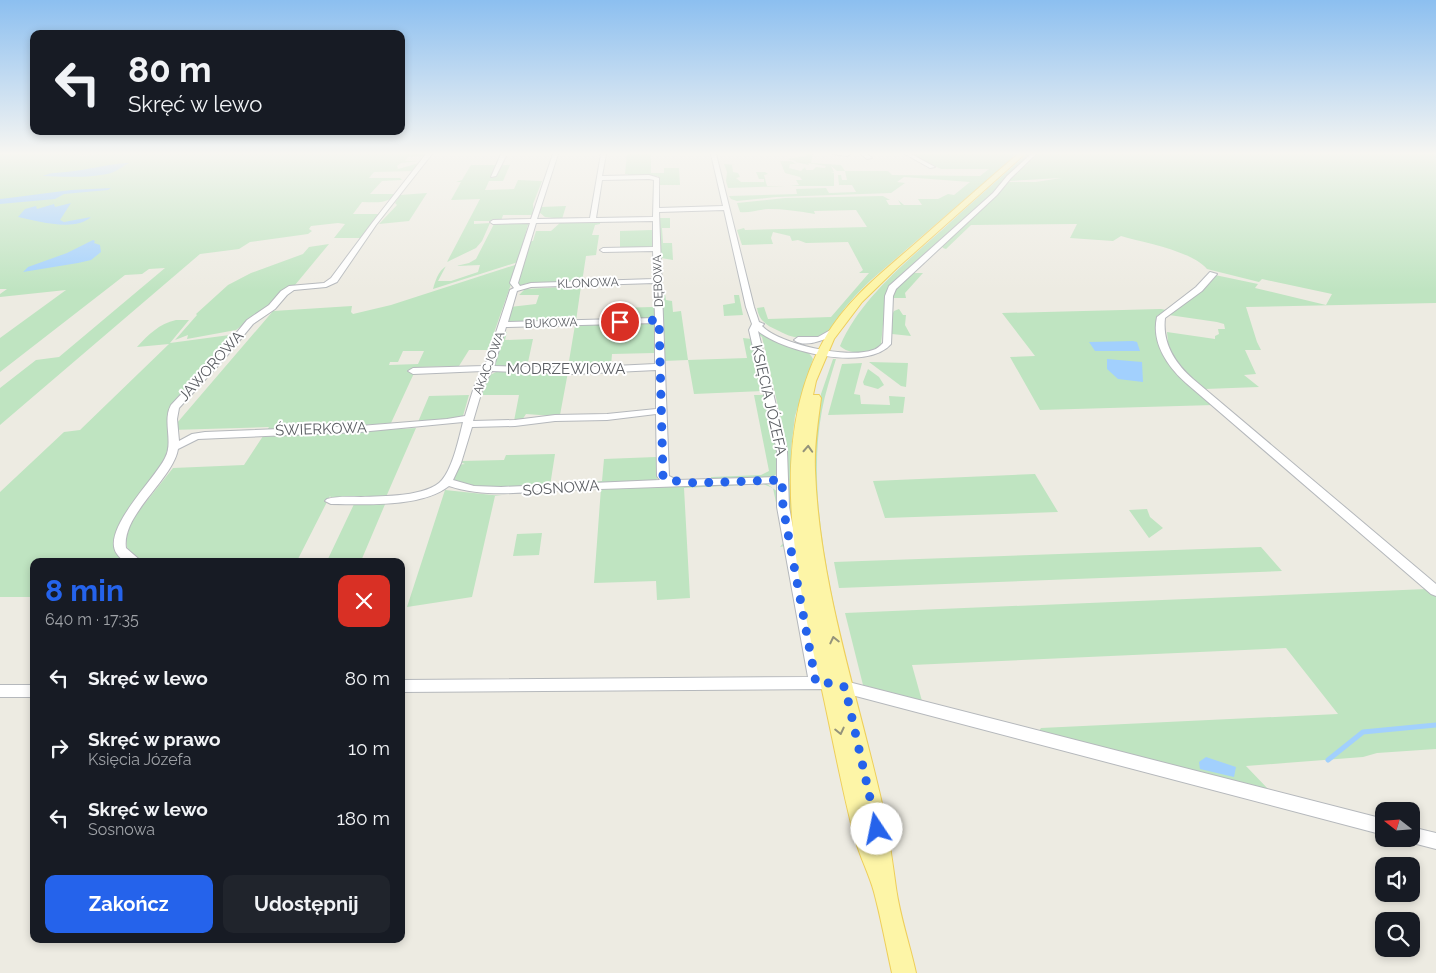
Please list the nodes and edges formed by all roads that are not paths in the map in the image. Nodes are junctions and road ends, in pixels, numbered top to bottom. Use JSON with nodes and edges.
{"nodes":[{"id":1,"x":394,"y":199,"type":"edge"},
{"id":2,"x":540,"y":199,"type":"edge"},
{"id":3,"x":595,"y":199,"type":"edge"},
{"id":4,"x":656,"y":199,"type":"edge"},
{"id":5,"x":725,"y":199,"type":"edge"},
{"id":6,"x":970,"y":199,"type":"edge"},
{"id":7,"x":989,"y":199,"type":"edge"},
{"id":8,"x":727,"y":208,"type":"junction"},
{"id":9,"x":537,"y":210,"type":"junction"},
{"id":10,"x":656,"y":214,"type":"junction"},
{"id":11,"x":553,"y":220,"type":"junction"},
{"id":12,"x":592,"y":220,"type":"junction"},
{"id":13,"x":533,"y":221,"type":"junction"},
{"id":14,"x":493,"y":222,"type":"dead end"},
{"id":15,"x":657,"y":249,"type":"junction"},
{"id":16,"x":602,"y":250,"type":"dead end"},
{"id":17,"x":898,"y":263,"type":"junction"},
{"id":18,"x":1213,"y":274,"type":"dead end"},
{"id":19,"x":657,"y":281,"type":"junction"},
{"id":20,"x":518,"y":288,"type":"junction"},
{"id":21,"x":659,"y":320,"type":"junction"},
{"id":22,"x":757,"y":322,"type":"junction"},
{"id":23,"x":503,"y":325,"type":"junction"},
{"id":24,"x":834,"y":331,"type":"junction"},
{"id":25,"x":798,"y":340,"type":"junction"},
{"id":26,"x":824,"y":354,"type":"junction"},
{"id":27,"x":660,"y":367,"type":"junction"},
{"id":28,"x":489,"y":369,"type":"junction"},
{"id":29,"x":412,"y":371,"type":"dead end"},
{"id":30,"x":662,"y":411,"type":"junction"},
{"id":31,"x":468,"y":421,"type":"junction"},
{"id":32,"x":175,"y":447,"type":"junction"},
{"id":33,"x":663,"y":476,"type":"joint"},
{"id":34,"x":782,"y":480,"type":"junction"},
{"id":35,"x":676,"y":483,"type":"junction"},
{"id":36,"x":444,"y":485,"type":"junction"},
{"id":37,"x":331,"y":501,"type":"dead end"},
{"id":38,"x":131,"y":558,"type":"edge"},
{"id":39,"x":1436,"y":591,"type":"edge"},
{"id":40,"x":830,"y":685,"type":"junction"},
{"id":41,"x":405,"y":686,"type":"edge"},
{"id":42,"x":0,"y":691,"type":"edge"},
{"id":43,"x":30,"y":691,"type":"edge"},
{"id":44,"x":1375,"y":826,"type":"edge"},
{"id":45,"x":1420,"y":837,"type":"edge"},
{"id":46,"x":1436,"y":841,"type":"edge"},
{"id":47,"x":904,"y":973,"type":"edge"}],
"edges":[{"from":1,"to":32,"type":"street","name":"JAWOROWA"},
{"from":2,"to":9,"type":"street","name":"AKACJOWA"},
{"from":3,"to":12,"type":"street"},
{"from":4,"to":10,"type":"street","name":"DĘBOWA"},
{"from":5,"to":8,"type":"street","name":"KSIĘCIA JÓZEFA"},
{"from":6,"to":17,"type":"main road"},
{"from":7,"to":26,"type":"street"},
{"from":8,"to":10,"type":"street"},
{"from":8,"to":22,"type":"street","name":"KSIĘCIA JÓZEFA"},
{"from":9,"to":11,"type":"street"},
{"from":9,"to":13,"type":"street","name":"AKACJOWA"},
{"from":10,"to":12,"type":"street"},
{"from":10,"to":15,"type":"street","name":"DĘBOWA"},
{"from":11,"to":12,"type":"street"},
{"from":11,"to":13,"type":"street"},
{"from":13,"to":14,"type":"street"},
{"from":13,"to":20,"type":"street","name":"AKACJOWA"},
{"from":15,"to":16,"type":"street"},
{"from":15,"to":19,"type":"street","name":"DĘBOWA"},
{"from":17,"to":24,"type":"main road"},
{"from":17,"to":26,"type":"main road"},
{"from":18,"to":39,"type":"street"},
{"from":19,"to":20,"type":"street","name":"KLONOWA"},
{"from":19,"to":21,"type":"street","name":"DĘBOWA"},
{"from":20,"to":23,"type":"street","name":"AKACJOWA"},
{"from":21,"to":23,"type":"street","name":"BUKOWA"},
{"from":21,"to":27,"type":"street","name":"DĘBOWA"},
{"from":22,"to":25,"type":"street","name":"KSIĘCIA JÓZEFA"},
{"from":22,"to":26,"type":"street","name":"KSIĘCIA JÓZEFA"},
{"from":22,"to":34,"type":"street","name":"KSIĘCIA JÓZEFA"},
{"from":23,"to":28,"type":"street","name":"AKACJOWA"},
{"from":24,"to":25,"type":"street","name":"KSIĘCIA JÓZEFA"},
{"from":24,"to":26,"type":"main road"},
{"from":25,"to":26,"type":"street","name":"KSIĘCIA JÓZEFA"},
{"from":26,"to":40,"type":"main road"},
{"from":27,"to":28,"type":"street","name":"MODRZEWIOWA"},
{"from":27,"to":30,"type":"street","name":"DĘBOWA"},
{"from":28,"to":29,"type":"street","name":"MODRZEWIOWA"},
{"from":28,"to":31,"type":"street","name":"AKACJOWA"},
{"from":30,"to":31,"type":"street","name":"ŚWIERKOWA"},
{"from":30,"to":33,"type":"street","name":"DĘBOWA"},
{"from":31,"to":32,"type":"street","name":"ŚWIERKOWA"},
{"from":31,"to":36,"type":"street","name":"AKACJOWA"},
{"from":32,"to":38,"type":"street"},
{"from":33,"to":35,"type":"street","name":"SOSNOWA"},
{"from":34,"to":35,"type":"street","name":"SOSNOWA"},
{"from":34,"to":40,"type":"street","name":"KSIĘCIA JÓZEFA"},
{"from":35,"to":36,"type":"street","name":"SOSNOWA"},
{"from":36,"to":37,"type":"street"},
{"from":40,"to":41,"type":"street"},
{"from":40,"to":44,"type":"street"},
{"from":40,"to":47,"type":"main road"},
{"from":42,"to":43,"type":"street"},
{"from":45,"to":46,"type":"street"}]}
